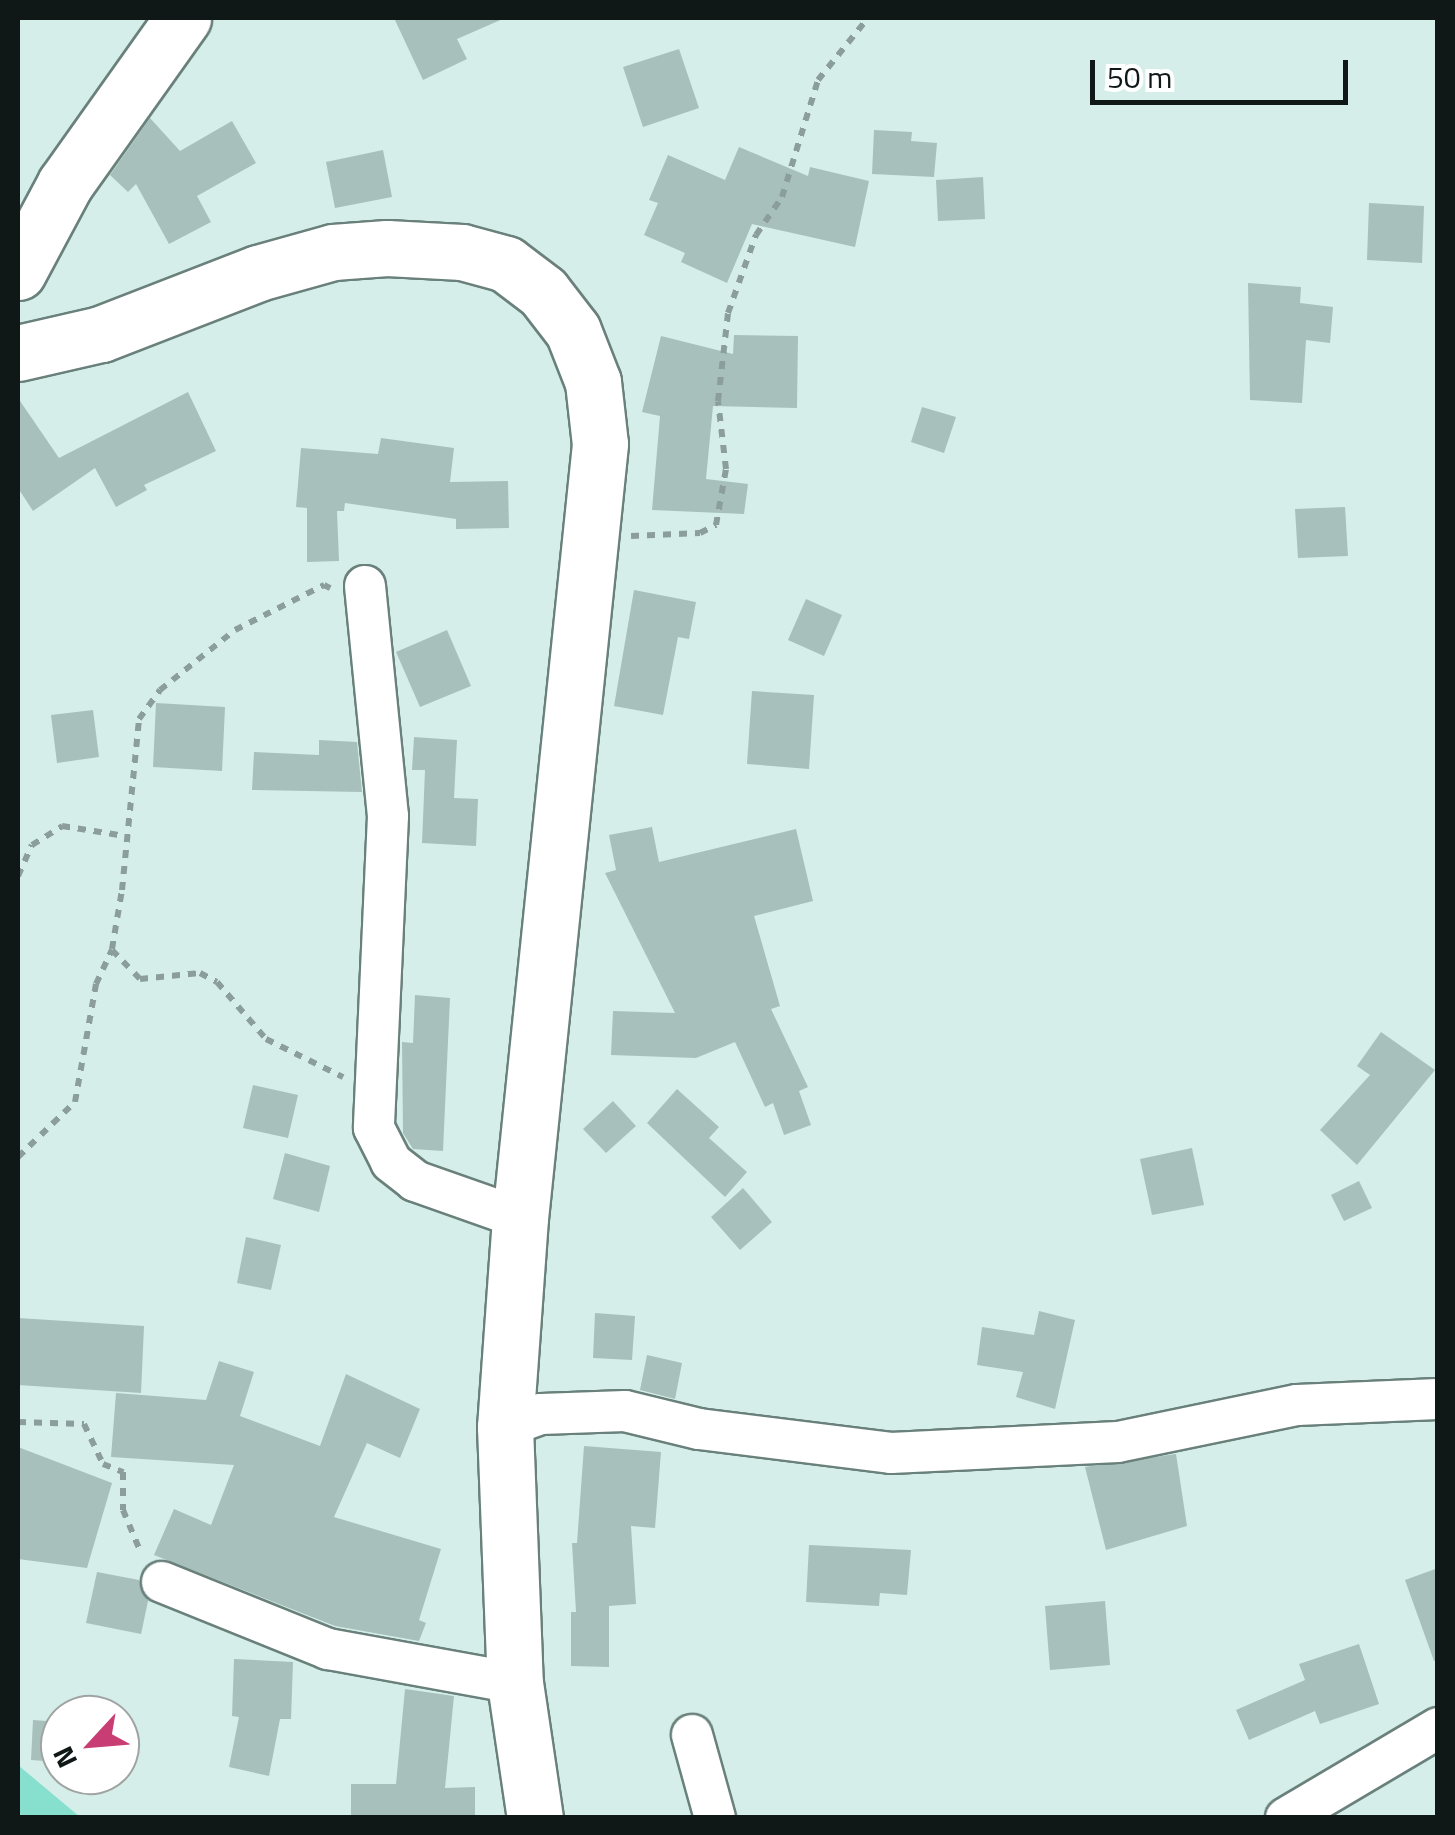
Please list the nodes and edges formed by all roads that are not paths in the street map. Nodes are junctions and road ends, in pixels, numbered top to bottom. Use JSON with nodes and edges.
{"nodes":[{"id":1,"x":183,"y":18,"type":"edge"},
{"id":2,"x":18,"y":272,"type":"edge"},
{"id":3,"x":18,"y":353,"type":"edge"},
{"id":4,"x":365,"y":586,"type":"road end"},
{"id":5,"x":520,"y":1218,"type":"junction"},
{"id":6,"x":1438,"y":1399,"type":"edge"},
{"id":7,"x":506,"y":1427,"type":"junction"},
{"id":8,"x":162,"y":1582,"type":"road end"},
{"id":9,"x":515,"y":1683,"type":"junction"},
{"id":10,"x":1438,"y":1728,"type":"edge"},
{"id":11,"x":692,"y":1735,"type":"dead end"},
{"id":12,"x":535,"y":1818,"type":"edge"},
{"id":13,"x":716,"y":1818,"type":"edge"},
{"id":14,"x":1286,"y":1818,"type":"edge"}],
"edges":[{"from":1,"to":2,"type":"main road"},
{"from":3,"to":5,"type":"main road"},
{"from":4,"to":5,"type":"street"},
{"from":5,"to":7,"type":"main road"},
{"from":6,"to":7,"type":"street"},
{"from":7,"to":9,"type":"main road"},
{"from":8,"to":9,"type":"street"},
{"from":9,"to":12,"type":"main road"},
{"from":10,"to":14,"type":"street"},
{"from":11,"to":13,"type":"street"}]}
